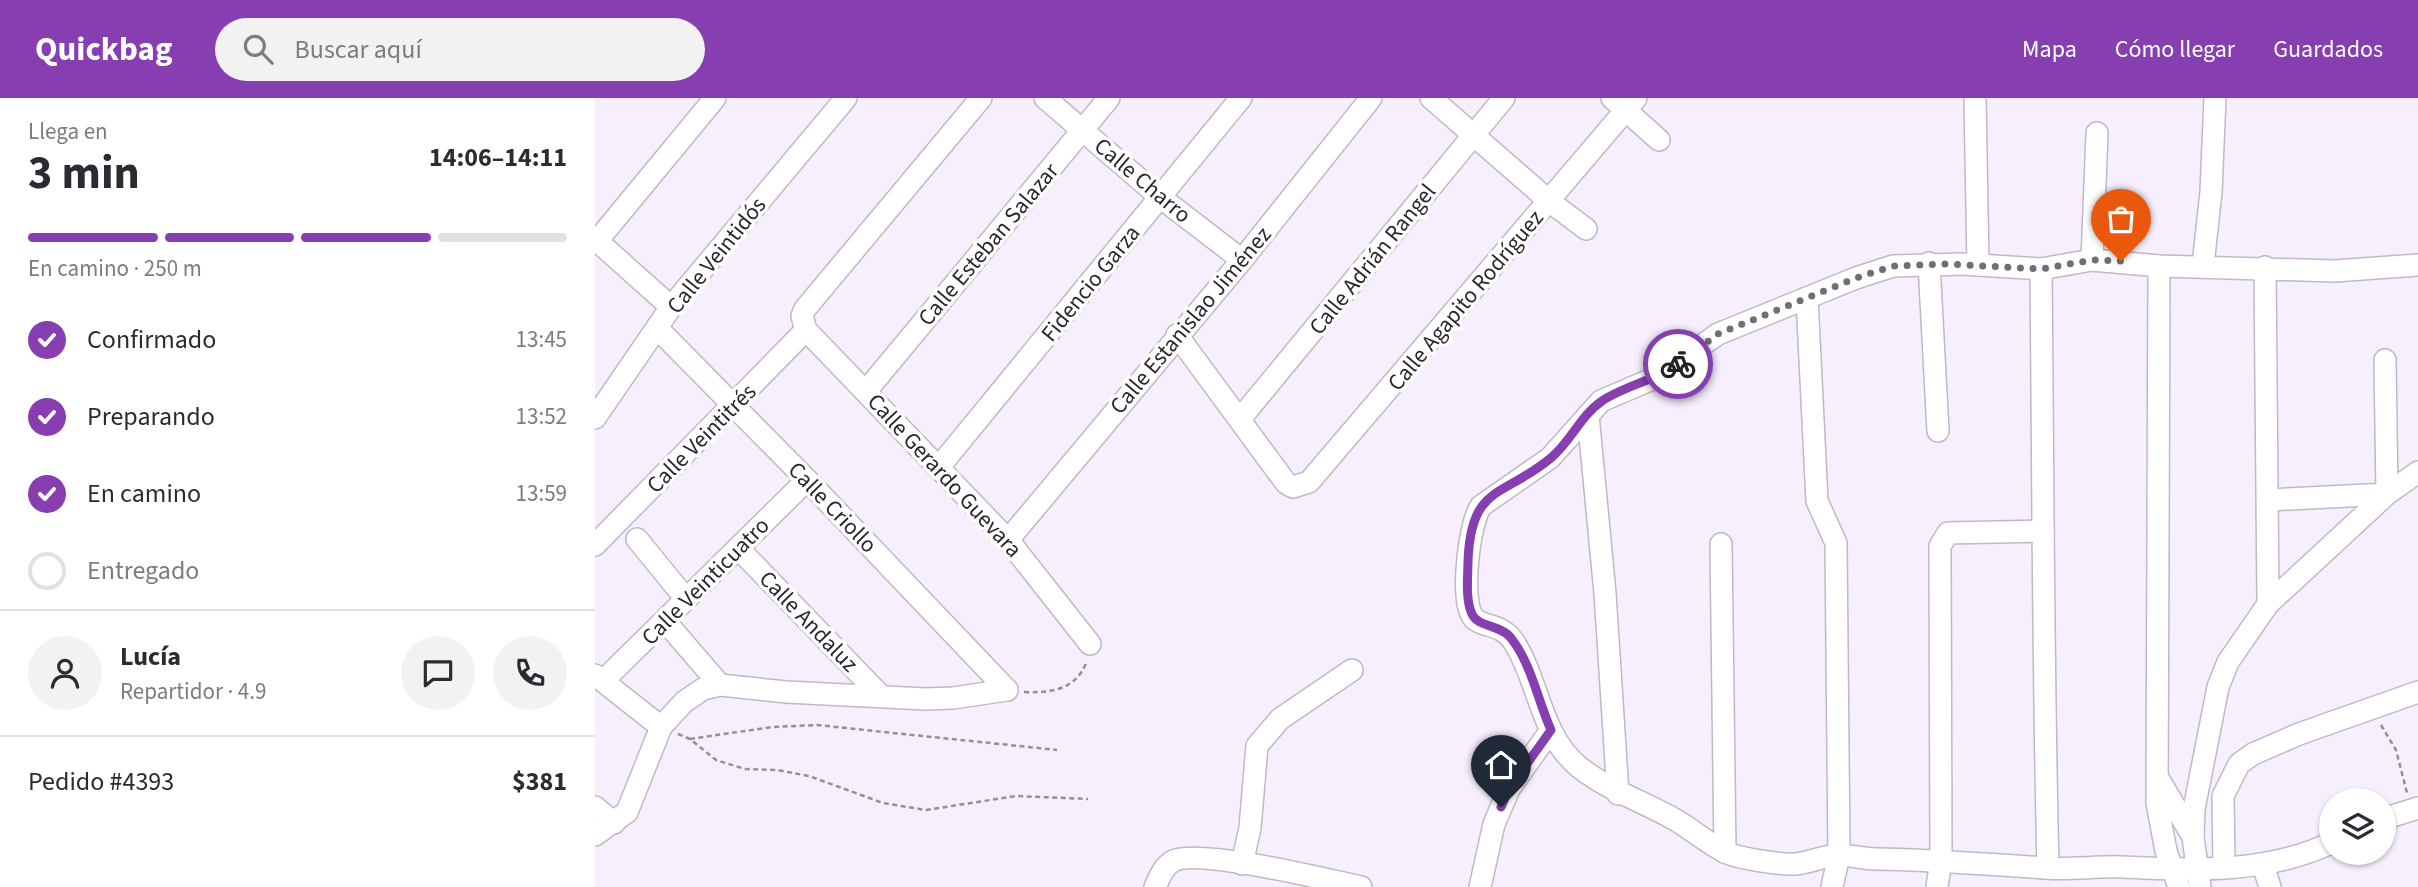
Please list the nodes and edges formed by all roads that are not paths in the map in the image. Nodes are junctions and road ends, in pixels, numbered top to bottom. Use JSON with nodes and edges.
{"nodes":[{"id":1,"x":715,"y":98,"type":"edge"},
{"id":2,"x":846,"y":98,"type":"edge"},
{"id":3,"x":981,"y":98,"type":"edge"},
{"id":4,"x":1045,"y":98,"type":"edge"},
{"id":5,"x":1109,"y":98,"type":"edge"},
{"id":6,"x":1241,"y":98,"type":"edge"},
{"id":7,"x":1371,"y":98,"type":"edge"},
{"id":8,"x":1431,"y":98,"type":"edge"},
{"id":9,"x":1504,"y":98,"type":"edge"},
{"id":10,"x":1975,"y":98,"type":"edge"},
{"id":11,"x":2215,"y":98,"type":"edge"},
{"id":12,"x":1625,"y":102,"type":"edge"},
{"id":13,"x":1083,"y":130,"type":"junction"},
{"id":14,"x":2097,"y":133,"type":"dead end"},
{"id":15,"x":1472,"y":136,"type":"junction"},
{"id":16,"x":1659,"y":140,"type":"dead end"},
{"id":17,"x":1160,"y":197,"type":"junction"},
{"id":18,"x":1549,"y":201,"type":"junction"},
{"id":19,"x":1586,"y":229,"type":"dead end"},
{"id":20,"x":596,"y":240,"type":"edge"},
{"id":21,"x":1242,"y":260,"type":"junction"},
{"id":22,"x":2092,"y":260,"type":"junction"},
{"id":23,"x":1929,"y":263,"type":"junction"},
{"id":24,"x":1978,"y":265,"type":"junction"},
{"id":25,"x":2203,"y":265,"type":"junction"},
{"id":26,"x":2418,"y":265,"type":"edge"},
{"id":27,"x":2159,"y":266,"type":"junction"},
{"id":28,"x":2265,"y":267,"type":"junction"},
{"id":29,"x":2041,"y":269,"type":"junction"},
{"id":30,"x":1807,"y":298,"type":"junction"},
{"id":31,"x":671,"y":307,"type":"junction"},
{"id":32,"x":806,"y":320,"type":"junction"},
{"id":33,"x":657,"y":328,"type":"junction"},
{"id":34,"x":1177,"y":335,"type":"junction"},
{"id":35,"x":2385,"y":360,"type":"dead end"},
{"id":36,"x":867,"y":390,"type":"junction"},
{"id":37,"x":735,"y":405,"type":"junction"},
{"id":38,"x":1588,"y":415,"type":"junction"},
{"id":39,"x":595,"y":418,"type":"edge"},
{"id":40,"x":1240,"y":419,"type":"junction"},
{"id":41,"x":1938,"y":430,"type":"dead end"},
{"id":42,"x":939,"y":467,"type":"junction"},
{"id":43,"x":2418,"y":472,"type":"edge"},
{"id":44,"x":807,"y":480,"type":"junction"},
{"id":45,"x":2388,"y":494,"type":"junction"},
{"id":46,"x":2269,"y":500,"type":"junction"},
{"id":47,"x":2043,"y":531,"type":"junction"},
{"id":48,"x":637,"y":539,"type":"dead end"},
{"id":49,"x":1008,"y":540,"type":"junction"},
{"id":50,"x":1721,"y":544,"type":"dead end"},
{"id":51,"x":595,"y":545,"type":"edge"},
{"id":52,"x":738,"y":548,"type":"junction"},
{"id":53,"x":686,"y":598,"type":"junction"},
{"id":54,"x":2268,"y":604,"type":"junction"},
{"id":55,"x":665,"y":621,"type":"junction"},
{"id":56,"x":1090,"y":644,"type":"road end"},
{"id":57,"x":1352,"y":670,"type":"dead end"},
{"id":58,"x":599,"y":678,"type":"edge"},
{"id":59,"x":720,"y":685,"type":"junction"},
{"id":60,"x":2418,"y":692,"type":"edge"},
{"id":61,"x":880,"y":695,"type":"junction"},
{"id":62,"x":661,"y":727,"type":"junction"},
{"id":63,"x":1551,"y":730,"type":"junction"},
{"id":64,"x":2157,"y":776,"type":"junction"},
{"id":65,"x":1618,"y":794,"type":"junction"},
{"id":66,"x":595,"y":807,"type":"edge"},
{"id":67,"x":2414,"y":809,"type":"edge"},
{"id":68,"x":2396,"y":815,"type":"edge"},
{"id":69,"x":614,"y":823,"type":"junction"},
{"id":70,"x":595,"y":835,"type":"edge"},
{"id":71,"x":2193,"y":836,"type":"junction"},
{"id":72,"x":2319,"y":848,"type":"edge"},
{"id":73,"x":1725,"y":852,"type":"junction"},
{"id":74,"x":1839,"y":855,"type":"junction"},
{"id":75,"x":1941,"y":860,"type":"junction"},
{"id":76,"x":1242,"y":864,"type":"junction"},
{"id":77,"x":2263,"y":865,"type":"junction"},
{"id":78,"x":2224,"y":867,"type":"junction"},
{"id":79,"x":2048,"y":868,"type":"junction"},
{"id":80,"x":2176,"y":879,"type":"edge"},
{"id":81,"x":2199,"y":879,"type":"edge"},
{"id":82,"x":1155,"y":887,"type":"edge"},
{"id":83,"x":1361,"y":887,"type":"edge"},
{"id":84,"x":1480,"y":887,"type":"edge"},
{"id":85,"x":1832,"y":887,"type":"edge"},
{"id":86,"x":1937,"y":887,"type":"edge"},
{"id":87,"x":2270,"y":887,"type":"edge"}],
"edges":[{"from":1,"to":20,"type":"street"},
{"from":2,"to":31,"type":"street","name":"Calle Veintidós"},
{"from":3,"to":32,"type":"street","name":"Calle Veintitrés"},
{"from":4,"to":13,"type":"street","name":"Calle Charro"},
{"from":5,"to":13,"type":"street","name":"Calle Esteban Salazar"},
{"from":6,"to":17,"type":"street","name":"Fidencio Garza"},
{"from":7,"to":21,"type":"street","name":"Calle Estanislao Jiménez"},
{"from":8,"to":15,"type":"street"},
{"from":9,"to":15,"type":"street","name":"Calle Adrián Rangel"},
{"from":10,"to":24,"type":"street"},
{"from":11,"to":25,"type":"street"},
{"from":12,"to":16,"type":"street"},
{"from":12,"to":18,"type":"street","name":"Calle Agapito Rodríguez"},
{"from":13,"to":17,"type":"street","name":"Calle Charro"},
{"from":13,"to":36,"type":"street","name":"Calle Esteban Salazar"},
{"from":14,"to":22,"type":"street"},
{"from":15,"to":18,"type":"street"},
{"from":15,"to":40,"type":"street","name":"Calle Adrián Rangel"},
{"from":17,"to":21,"type":"street","name":"Calle Charro"},
{"from":17,"to":42,"type":"street","name":"Fidencio Garza"},
{"from":18,"to":19,"type":"street"},
{"from":18,"to":40,"type":"street","name":"Calle Agapito Rodríguez"},
{"from":20,"to":31,"type":"street"},
{"from":21,"to":34,"type":"street","name":"Calle Estanislao Jiménez"},
{"from":22,"to":27,"type":"street"},
{"from":22,"to":29,"type":"street"},
{"from":23,"to":24,"type":"street"},
{"from":23,"to":30,"type":"street"},
{"from":23,"to":41,"type":"street"},
{"from":24,"to":29,"type":"street"},
{"from":25,"to":27,"type":"street"},
{"from":25,"to":28,"type":"street"},
{"from":26,"to":28,"type":"street"},
{"from":27,"to":64,"type":"street"},
{"from":28,"to":46,"type":"street"},
{"from":29,"to":47,"type":"street"},
{"from":30,"to":38,"type":"street"},
{"from":30,"to":74,"type":"street"},
{"from":31,"to":33,"type":"street","name":"Calle Veintidós"},
{"from":32,"to":36,"type":"street","name":"Calle Gerardo Guevara"},
{"from":32,"to":37,"type":"street","name":"Calle Veintitrés"},
{"from":33,"to":37,"type":"street","name":"Calle Criollo"},
{"from":33,"to":39,"type":"street","name":"Calle Veintidós"},
{"from":34,"to":40,"type":"street"},
{"from":34,"to":49,"type":"street","name":"Calle Estanislao Jiménez"},
{"from":35,"to":45,"type":"street"},
{"from":36,"to":42,"type":"street","name":"Calle Gerardo Guevara"},
{"from":37,"to":44,"type":"street","name":"Calle Criollo"},
{"from":37,"to":51,"type":"street","name":"Calle Veintitrés"},
{"from":38,"to":63,"type":"street"},
{"from":38,"to":65,"type":"street"},
{"from":42,"to":49,"type":"street","name":"Calle Gerardo Guevara"},
{"from":43,"to":45,"type":"street"},
{"from":44,"to":52,"type":"street","name":"Calle Veinticuatro"},
{"from":44,"to":61,"type":"street","name":"Calle Criollo"},
{"from":45,"to":46,"type":"street"},
{"from":45,"to":54,"type":"street"},
{"from":46,"to":54,"type":"street"},
{"from":47,"to":75,"type":"street"},
{"from":47,"to":79,"type":"street"},
{"from":48,"to":53,"type":"street"},
{"from":49,"to":56,"type":"street","name":"Calle Gerardo Guevara"},
{"from":50,"to":73,"type":"street"},
{"from":52,"to":53,"type":"street","name":"Calle Veinticuatro"},
{"from":52,"to":61,"type":"street","name":"Calle Andaluz"},
{"from":53,"to":55,"type":"street","name":"Calle Veinticuatro"},
{"from":54,"to":71,"type":"street"},
{"from":55,"to":58,"type":"street","name":"Calle Veinticuatro"},
{"from":55,"to":59,"type":"street"},
{"from":57,"to":76,"type":"street"},
{"from":58,"to":62,"type":"street"},
{"from":59,"to":61,"type":"street"},
{"from":59,"to":62,"type":"street"},
{"from":60,"to":78,"type":"street"},
{"from":62,"to":69,"type":"street"},
{"from":63,"to":65,"type":"street"},
{"from":63,"to":84,"type":"street"},
{"from":64,"to":71,"type":"street"},
{"from":64,"to":80,"type":"street"},
{"from":65,"to":73,"type":"street"},
{"from":66,"to":69,"type":"street"},
{"from":67,"to":68,"type":"street"},
{"from":69,"to":70,"type":"street"},
{"from":71,"to":81,"type":"street"},
{"from":72,"to":77,"type":"street"},
{"from":73,"to":74,"type":"street"},
{"from":74,"to":75,"type":"street"},
{"from":74,"to":85,"type":"street"},
{"from":75,"to":79,"type":"street"},
{"from":75,"to":86,"type":"street"},
{"from":76,"to":82,"type":"street"},
{"from":76,"to":83,"type":"street"},
{"from":77,"to":78,"type":"street"},
{"from":77,"to":87,"type":"street"},
{"from":78,"to":81,"type":"street"},
{"from":79,"to":80,"type":"street"},
{"from":80,"to":81,"type":"street"}]}
